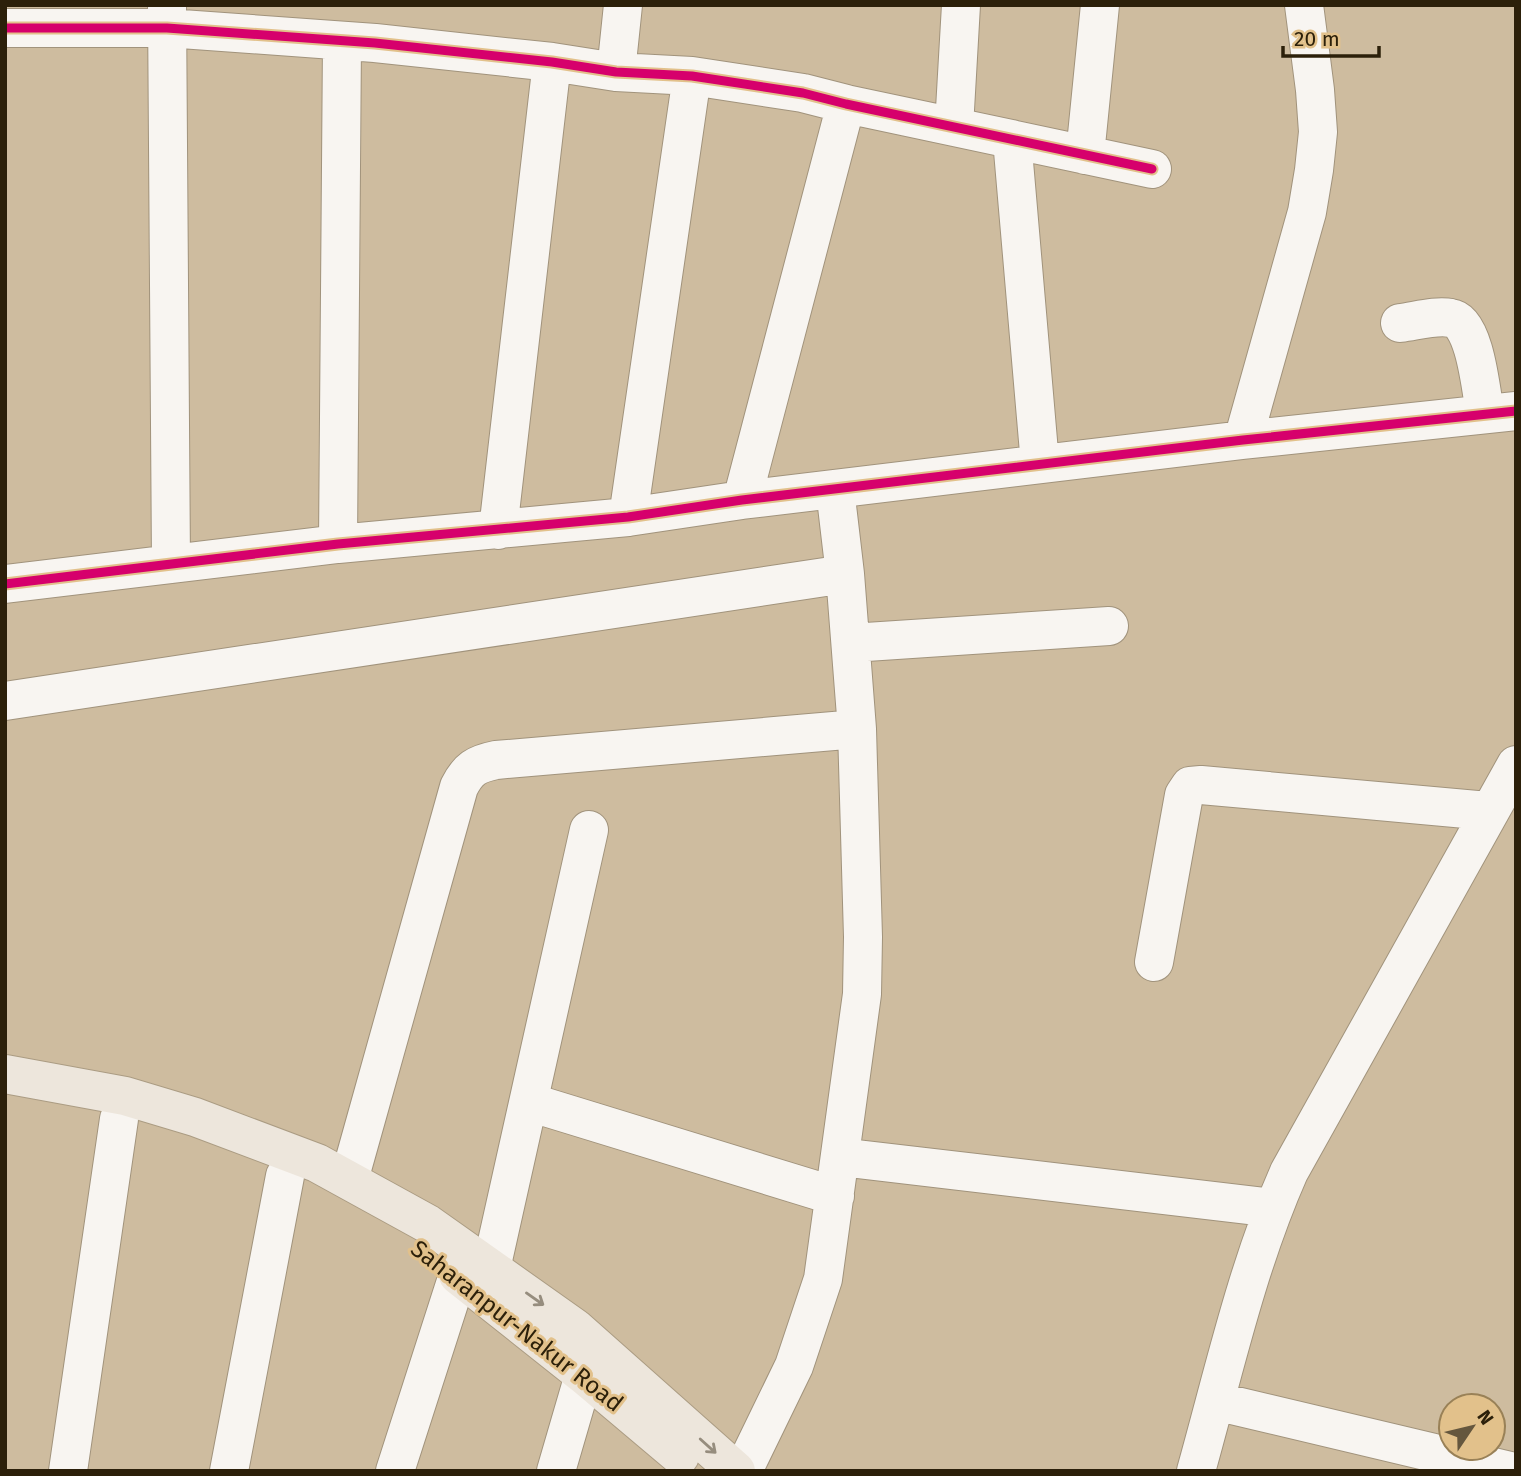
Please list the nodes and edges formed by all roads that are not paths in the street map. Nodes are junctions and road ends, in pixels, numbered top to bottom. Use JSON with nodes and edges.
{"nodes":[{"id":1,"x":623,"y":5,"type":"edge"},
{"id":2,"x":961,"y":5,"type":"edge"},
{"id":3,"x":1100,"y":5,"type":"edge"},
{"id":4,"x":1304,"y":5,"type":"edge"},
{"id":5,"x":167,"y":16,"type":"edge"},
{"id":6,"x":5,"y":27,"type":"edge"},
{"id":7,"x":342,"y":41,"type":"junction"},
{"id":8,"x":552,"y":62,"type":"junction"},
{"id":9,"x":616,"y":72,"type":"junction"},
{"id":10,"x":692,"y":76,"type":"junction"},
{"id":11,"x":846,"y":104,"type":"junction"},
{"id":12,"x":954,"y":127,"type":"junction"},
{"id":13,"x":1012,"y":139,"type":"junction"},
{"id":14,"x":1085,"y":155,"type":"junction"},
{"id":15,"x":1152,"y":169,"type":"dead end"},
{"id":16,"x":1400,"y":323,"type":"dead end"},
{"id":17,"x":1500,"y":412,"type":"edge"},
{"id":18,"x":1243,"y":440,"type":"junction"},
{"id":19,"x":1040,"y":464,"type":"junction"},
{"id":20,"x":835,"y":489,"type":"junction"},
{"id":21,"x":742,"y":500,"type":"junction"},
{"id":22,"x":628,"y":517,"type":"junction"},
{"id":23,"x":498,"y":530,"type":"junction"},
{"id":24,"x":338,"y":544,"type":"junction"},
{"id":25,"x":171,"y":564,"type":"junction"},
{"id":26,"x":845,"y":574,"type":"junction"},
{"id":27,"x":5,"y":584,"type":"edge"},
{"id":28,"x":1109,"y":626,"type":"dead end"},
{"id":29,"x":851,"y":643,"type":"junction"},
{"id":30,"x":5,"y":701,"type":"edge"},
{"id":31,"x":857,"y":729,"type":"junction"},
{"id":32,"x":1516,"y":765,"type":"edge"},
{"id":33,"x":1488,"y":811,"type":"junction"},
{"id":34,"x":589,"y":830,"type":"dead end"},
{"id":35,"x":1154,"y":962,"type":"dead end"},
{"id":36,"x":5,"y":1074,"type":"edge"},
{"id":37,"x":5,"y":1098,"type":"edge"},
{"id":38,"x":528,"y":1102,"type":"junction"},
{"id":39,"x":119,"y":1119,"type":"junction"},
{"id":40,"x":840,"y":1157,"type":"junction"},
{"id":41,"x":285,"y":1176,"type":"junction"},
{"id":42,"x":349,"y":1180,"type":"junction"},
{"id":43,"x":835,"y":1196,"type":"junction"},
{"id":44,"x":1273,"y":1208,"type":"junction"},
{"id":45,"x":475,"y":1272,"type":"junction"},
{"id":46,"x":584,"y":1375,"type":"junction"},
{"id":47,"x":1215,"y":1401,"type":"junction"},
{"id":48,"x":68,"y":1471,"type":"edge"},
{"id":49,"x":229,"y":1471,"type":"edge"},
{"id":50,"x":396,"y":1471,"type":"edge"},
{"id":51,"x":556,"y":1471,"type":"edge"},
{"id":52,"x":698,"y":1471,"type":"edge"},
{"id":53,"x":736,"y":1471,"type":"edge"},
{"id":54,"x":743,"y":1471,"type":"edge"},
{"id":55,"x":1196,"y":1471,"type":"edge"},
{"id":56,"x":1508,"y":1471,"type":"edge"}],
"edges":[{"from":1,"to":9,"type":"street"},
{"from":2,"to":12,"type":"street"},
{"from":3,"to":14,"type":"street"},
{"from":4,"to":18,"type":"street"},
{"from":5,"to":6,"type":"street"},
{"from":5,"to":7,"type":"street"},
{"from":5,"to":25,"type":"street"},
{"from":7,"to":8,"type":"street"},
{"from":7,"to":24,"type":"street"},
{"from":8,"to":9,"type":"street"},
{"from":8,"to":23,"type":"street"},
{"from":9,"to":10,"type":"street"},
{"from":10,"to":11,"type":"street"},
{"from":10,"to":22,"type":"street"},
{"from":11,"to":12,"type":"street"},
{"from":11,"to":21,"type":"street"},
{"from":12,"to":13,"type":"street"},
{"from":13,"to":14,"type":"street"},
{"from":13,"to":19,"type":"street"},
{"from":14,"to":15,"type":"street"},
{"from":16,"to":17,"type":"street"},
{"from":17,"to":18,"type":"street"},
{"from":18,"to":19,"type":"street"},
{"from":19,"to":20,"type":"street"},
{"from":20,"to":21,"type":"street"},
{"from":20,"to":26,"type":"street"},
{"from":21,"to":22,"type":"street"},
{"from":22,"to":23,"type":"street"},
{"from":23,"to":24,"type":"street"},
{"from":24,"to":25,"type":"street"},
{"from":25,"to":27,"type":"street"},
{"from":26,"to":29,"type":"street"},
{"from":26,"to":30,"type":"street"},
{"from":28,"to":29,"type":"street"},
{"from":29,"to":31,"type":"street"},
{"from":31,"to":40,"type":"street"},
{"from":31,"to":42,"type":"street"},
{"from":32,"to":33,"type":"street"},
{"from":33,"to":35,"type":"street"},
{"from":33,"to":44,"type":"street"},
{"from":34,"to":38,"type":"street"},
{"from":36,"to":42,"type":"main road","name":"Saharanpur-Nakur Road"},
{"from":37,"to":39,"type":"main road","name":"Saharanpur-Nakur Road"},
{"from":38,"to":43,"type":"street"},
{"from":38,"to":45,"type":"street"},
{"from":39,"to":41,"type":"main road","name":"Saharanpur-Nakur Road"},
{"from":39,"to":48,"type":"street"},
{"from":40,"to":43,"type":"street"},
{"from":40,"to":44,"type":"street"},
{"from":41,"to":45,"type":"main road","name":"Saharanpur-Nakur Road"},
{"from":41,"to":49,"type":"street"},
{"from":42,"to":45,"type":"main road","name":"Saharanpur-Nakur Road"},
{"from":43,"to":54,"type":"street"},
{"from":44,"to":47,"type":"street"},
{"from":45,"to":46,"type":"main road","name":"Saharanpur-Nakur Road"},
{"from":45,"to":50,"type":"street"},
{"from":45,"to":53,"type":"main road","name":"Saharanpur-Nakur Road","one_way":true},
{"from":46,"to":51,"type":"street"},
{"from":46,"to":52,"type":"main road","name":"Saharanpur-Nakur Road"},
{"from":47,"to":55,"type":"street"},
{"from":47,"to":56,"type":"street"}]}
